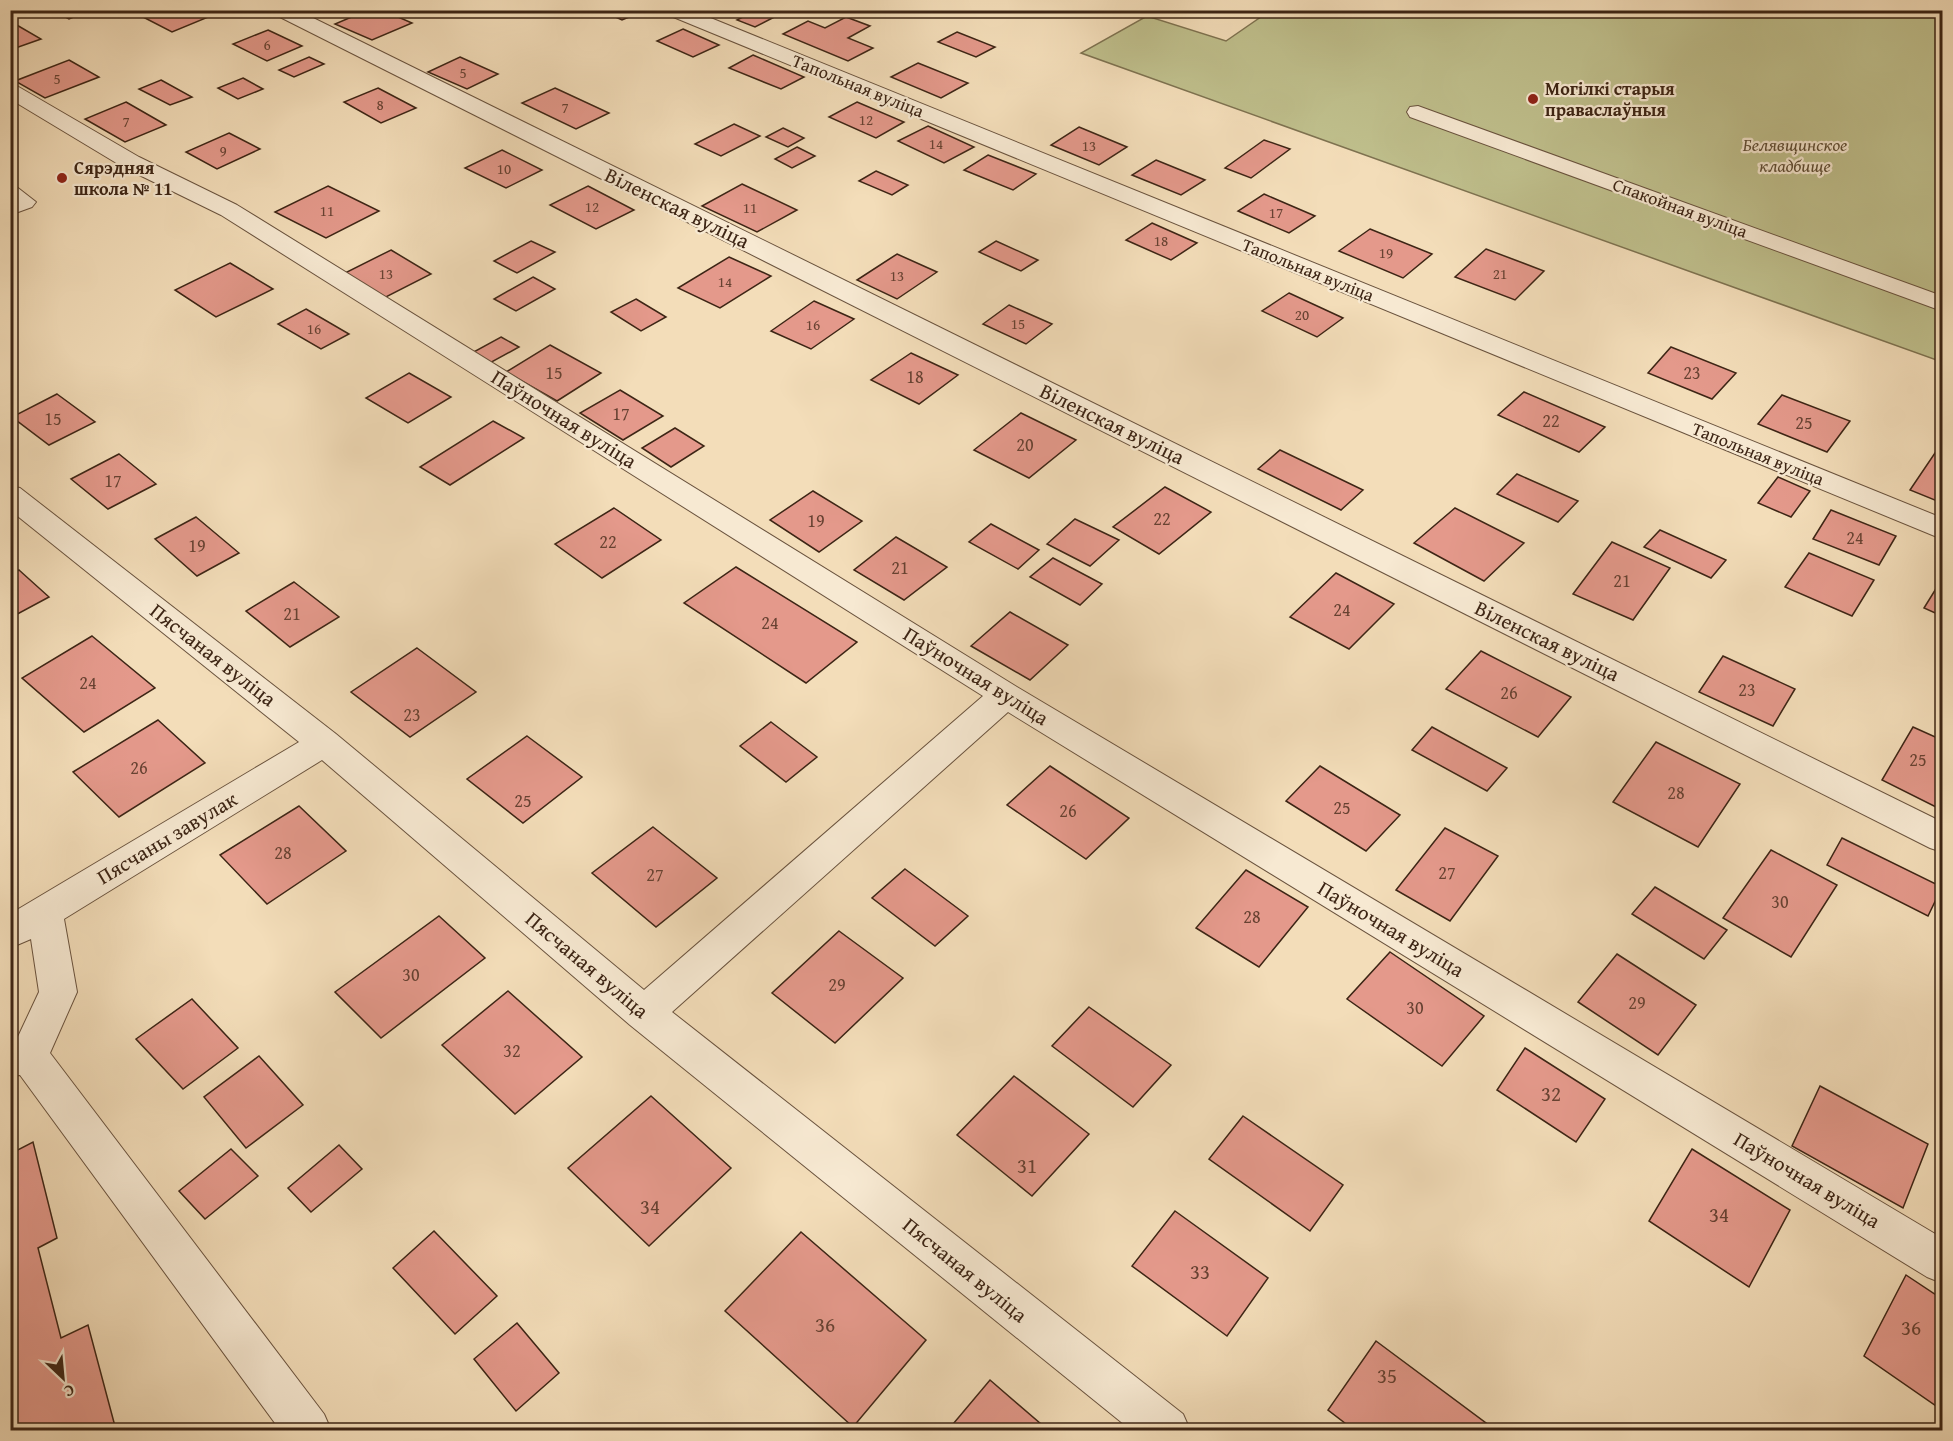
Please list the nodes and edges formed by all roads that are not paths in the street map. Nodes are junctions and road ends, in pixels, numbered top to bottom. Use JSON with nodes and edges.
{"nodes":[{"id":1,"x":281,"y":10,"type":"edge"},
{"id":2,"x":673,"y":10,"type":"edge"},
{"id":3,"x":10,"y":90,"type":"edge"},
{"id":4,"x":1418,"y":112,"type":"dead end"},
{"id":5,"x":10,"y":193,"type":"edge"},
{"id":6,"x":10,"y":208,"type":"edge"},
{"id":7,"x":1942,"y":304,"type":"edge"},
{"id":8,"x":10,"y":495,"type":"edge"},
{"id":9,"x":1942,"y":529,"type":"edge"},
{"id":10,"x":1006,"y":695,"type":"junction"},
{"id":11,"x":324,"y":742,"type":"junction"},
{"id":12,"x":1942,"y":838,"type":"edge"},
{"id":13,"x":45,"y":912,"type":"junction"},
{"id":14,"x":10,"y":933,"type":"edge"},
{"id":15,"x":644,"y":1013,"type":"junction"},
{"id":16,"x":20,"y":1057,"type":"edge"},
{"id":17,"x":1942,"y":1262,"type":"edge"},
{"id":18,"x":308,"y":1431,"type":"edge"},
{"id":19,"x":1167,"y":1431,"type":"edge"}],
"edges":[{"from":1,"to":12,"type":"street","name":"Віленская вуліца"},
{"from":2,"to":9,"type":"street","name":"Тапольная вуліца"},
{"from":3,"to":10,"type":"street","name":"Паўночная вуліца"},
{"from":4,"to":7,"type":"street","name":"Спакойная вуліца"},
{"from":5,"to":6,"type":"street"},
{"from":8,"to":11,"type":"street","name":"Пясчаная вуліца"},
{"from":10,"to":15,"type":"street"},
{"from":10,"to":17,"type":"street","name":"Паўночная вуліца"},
{"from":11,"to":13,"type":"street","name":"Пясчаны завулак"},
{"from":11,"to":15,"type":"street","name":"Пясчаная вуліца"},
{"from":13,"to":14,"type":"street","name":"Пясчаны завулак"},
{"from":13,"to":16,"type":"street"},
{"from":15,"to":19,"type":"street","name":"Пясчаная вуліца"},
{"from":16,"to":18,"type":"street"}]}
